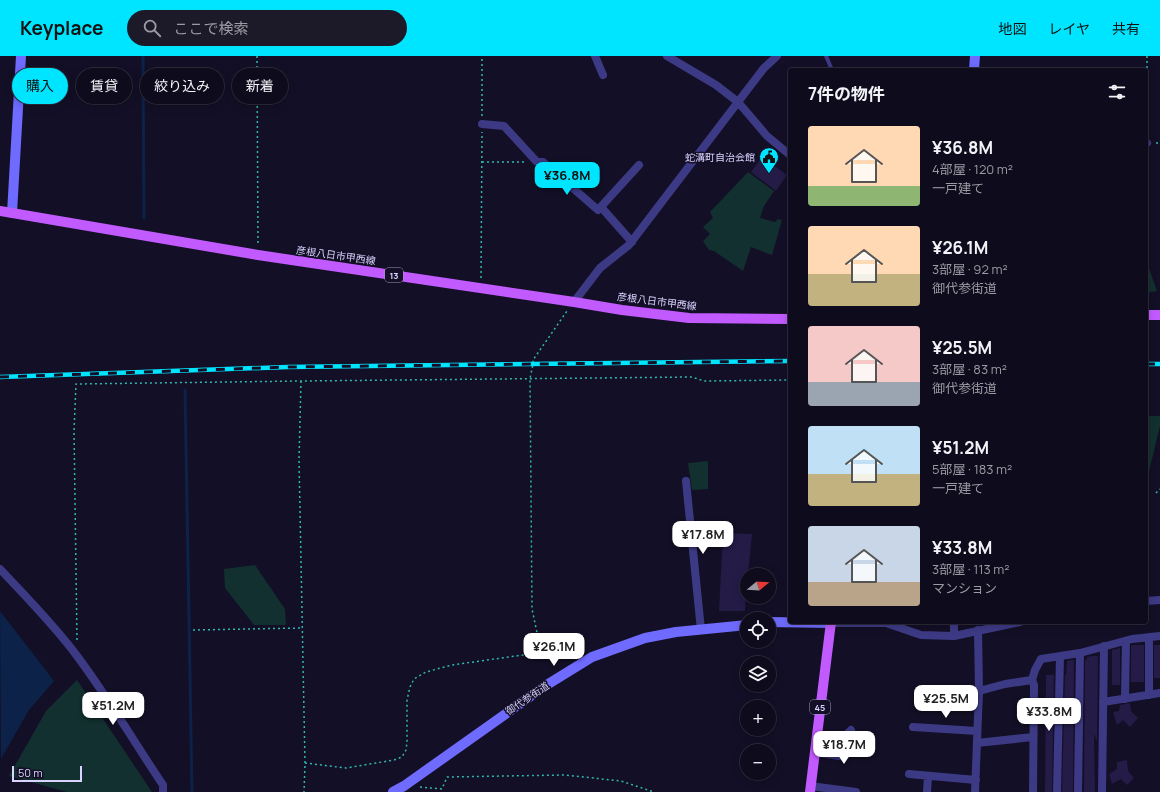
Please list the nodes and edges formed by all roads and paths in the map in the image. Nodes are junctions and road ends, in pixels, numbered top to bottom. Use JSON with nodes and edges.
{"nodes":[{"id":1,"x":21,"y":56,"type":"edge"},
{"id":2,"x":257,"y":56,"type":"edge"},
{"id":3,"x":482,"y":56,"type":"edge"},
{"id":4,"x":595,"y":56,"type":"edge"},
{"id":5,"x":667,"y":56,"type":"edge"},
{"id":6,"x":777,"y":56,"type":"edge"},
{"id":7,"x":826,"y":56,"type":"edge"},
{"id":8,"x":975,"y":56,"type":"edge"},
{"id":9,"x":1147,"y":56,"type":"edge"},
{"id":10,"x":831,"y":68,"type":"edge"},
{"id":11,"x":974,"y":68,"type":"edge"},
{"id":12,"x":1147,"y":68,"type":"edge"},
{"id":13,"x":603,"y":75,"type":"dead end"},
{"id":14,"x":738,"y":102,"type":"junction"},
{"id":15,"x":482,"y":124,"type":"junction"},
{"id":16,"x":788,"y":153,"type":"edge"},
{"id":17,"x":482,"y":162,"type":"junction"},
{"id":18,"x":537,"y":162,"type":"junction"},
{"id":19,"x":639,"y":165,"type":"dead end"},
{"id":20,"x":602,"y":207,"type":"junction"},
{"id":21,"x":0,"y":211,"type":"edge"},
{"id":22,"x":12,"y":213,"type":"junction"},
{"id":23,"x":632,"y":242,"type":"junction"},
{"id":24,"x":258,"y":255,"type":"junction"},
{"id":25,"x":481,"y":288,"type":"junction"},
{"id":26,"x":574,"y":302,"type":"junction"},
{"id":27,"x":1160,"y":314,"type":"edge"},
{"id":28,"x":1148,"y":315,"type":"edge"},
{"id":29,"x":788,"y":319,"type":"edge"},
{"id":30,"x":530,"y":379,"type":"junction"},
{"id":31,"x":788,"y":380,"type":"edge"},
{"id":32,"x":300,"y":381,"type":"junction"},
{"id":33,"x":686,"y":481,"type":"dead end"},
{"id":34,"x":1160,"y":489,"type":"edge"},
{"id":35,"x":1156,"y":493,"type":"dead end"},
{"id":36,"x":0,"y":569,"type":"edge"},
{"id":37,"x":1160,"y":600,"type":"edge"},
{"id":38,"x":1148,"y":601,"type":"edge"},
{"id":39,"x":776,"y":622,"type":"edge"},
{"id":40,"x":788,"y":622,"type":"edge"},
{"id":41,"x":831,"y":624,"type":"edge"},
{"id":42,"x":889,"y":624,"type":"edge"},
{"id":43,"x":954,"y":624,"type":"edge"},
{"id":44,"x":1010,"y":624,"type":"edge"},
{"id":45,"x":740,"y":626,"type":"edge"},
{"id":46,"x":302,"y":628,"type":"junction"},
{"id":47,"x":193,"y":630,"type":"dead end"},
{"id":48,"x":701,"y":630,"type":"junction"},
{"id":49,"x":978,"y":630,"type":"junction"},
{"id":50,"x":954,"y":636,"type":"junction"},
{"id":51,"x":1160,"y":636,"type":"edge"},
{"id":52,"x":1149,"y":637,"type":"junction"},
{"id":53,"x":1126,"y":641,"type":"junction"},
{"id":54,"x":1104,"y":646,"type":"junction"},
{"id":55,"x":1080,"y":653,"type":"junction"},
{"id":56,"x":77,"y":656,"type":"junction"},
{"id":57,"x":1060,"y":656,"type":"junction"},
{"id":58,"x":1032,"y":680,"type":"junction"},
{"id":59,"x":979,"y":691,"type":"junction"},
{"id":60,"x":1160,"y":693,"type":"edge"},
{"id":61,"x":1149,"y":695,"type":"junction"},
{"id":62,"x":1125,"y":699,"type":"junction"},
{"id":63,"x":1104,"y":702,"type":"junction"},
{"id":64,"x":913,"y":727,"type":"dead end"},
{"id":65,"x":851,"y":730,"type":"dead end"},
{"id":66,"x":977,"y":731,"type":"junction"},
{"id":67,"x":1033,"y":737,"type":"junction"},
{"id":68,"x":977,"y":743,"type":"junction"},
{"id":69,"x":814,"y":752,"type":"junction"},
{"id":70,"x":305,"y":763,"type":"junction"},
{"id":71,"x":909,"y":774,"type":"dead end"},
{"id":72,"x":928,"y":776,"type":"junction"},
{"id":73,"x":976,"y":780,"type":"junction"},
{"id":74,"x":404,"y":786,"type":"junction"},
{"id":75,"x":645,"y":789,"type":"junction"},
{"id":76,"x":810,"y":789,"type":"edge"},
{"id":77,"x":163,"y":792,"type":"edge"},
{"id":78,"x":304,"y":792,"type":"edge"},
{"id":79,"x":393,"y":792,"type":"edge"},
{"id":80,"x":643,"y":792,"type":"edge"},
{"id":81,"x":654,"y":792,"type":"edge"},
{"id":82,"x":856,"y":792,"type":"edge"},
{"id":83,"x":927,"y":792,"type":"edge"},
{"id":84,"x":975,"y":792,"type":"edge"},
{"id":85,"x":1033,"y":792,"type":"edge"},
{"id":86,"x":1057,"y":792,"type":"edge"},
{"id":87,"x":1078,"y":792,"type":"edge"},
{"id":88,"x":1102,"y":792,"type":"edge"}],
"edges":[{"from":1,"to":22,"type":"street"},
{"from":2,"to":24,"type":"path"},
{"from":3,"to":15,"type":"path"},
{"from":4,"to":13,"type":"street"},
{"from":5,"to":14,"type":"street"},
{"from":6,"to":14,"type":"street"},
{"from":7,"to":10,"type":"lane"},
{"from":8,"to":11,"type":"street"},
{"from":9,"to":12,"type":"path"},
{"from":14,"to":16,"type":"street"},
{"from":14,"to":23,"type":"street"},
{"from":15,"to":17,"type":"path"},
{"from":15,"to":18,"type":"street"},
{"from":17,"to":18,"type":"path"},
{"from":17,"to":25,"type":"path"},
{"from":18,"to":20,"type":"street"},
{"from":19,"to":20,"type":"street"},
{"from":20,"to":23,"type":"street"},
{"from":21,"to":22,"type":"main road","name":"彦根八日市甲西線","number":"13"},
{"from":22,"to":24,"type":"main road","name":"彦根八日市甲西線","number":"13"},
{"from":23,"to":26,"type":"street"},
{"from":24,"to":25,"type":"main road","name":"彦根八日市甲西線","number":"13"},
{"from":25,"to":26,"type":"main road","name":"彦根八日市甲西線","number":"13"},
{"from":26,"to":29,"type":"main road","name":"彦根八日市甲西線","number":"13"},
{"from":26,"to":30,"type":"path"},
{"from":27,"to":28,"type":"main road"},
{"from":30,"to":31,"type":"path"},
{"from":30,"to":32,"type":"path"},
{"from":30,"to":70,"type":"path"},
{"from":32,"to":46,"type":"path"},
{"from":32,"to":56,"type":"path"},
{"from":33,"to":48,"type":"street"},
{"from":34,"to":35,"type":"path"},
{"from":36,"to":56,"type":"street"},
{"from":37,"to":38,"type":"street"},
{"from":39,"to":40,"type":"street"},
{"from":41,"to":69,"type":"main road","number":"45"},
{"from":42,"to":50,"type":"street"},
{"from":43,"to":50,"type":"street"},
{"from":44,"to":49,"type":"street"},
{"from":45,"to":48,"type":"street","name":"御代参街道"},
{"from":46,"to":47,"type":"path"},
{"from":46,"to":70,"type":"path"},
{"from":48,"to":74,"type":"street","name":"御代参街道"},
{"from":49,"to":50,"type":"street"},
{"from":49,"to":59,"type":"street"},
{"from":51,"to":52,"type":"street"},
{"from":52,"to":53,"type":"street"},
{"from":52,"to":61,"type":"street"},
{"from":53,"to":54,"type":"street"},
{"from":53,"to":62,"type":"street"},
{"from":54,"to":55,"type":"street"},
{"from":54,"to":63,"type":"street"},
{"from":55,"to":57,"type":"street"},
{"from":55,"to":87,"type":"street"},
{"from":56,"to":77,"type":"street"},
{"from":57,"to":58,"type":"street"},
{"from":57,"to":86,"type":"street"},
{"from":58,"to":59,"type":"street"},
{"from":58,"to":67,"type":"street"},
{"from":59,"to":66,"type":"street"},
{"from":60,"to":61,"type":"street"},
{"from":61,"to":62,"type":"street"},
{"from":62,"to":63,"type":"street"},
{"from":63,"to":88,"type":"street"},
{"from":64,"to":66,"type":"street"},
{"from":65,"to":69,"type":"street"},
{"from":66,"to":68,"type":"street"},
{"from":67,"to":68,"type":"street"},
{"from":67,"to":85,"type":"street"},
{"from":68,"to":73,"type":"street"},
{"from":69,"to":76,"type":"main road","number":"45"},
{"from":70,"to":78,"type":"path"},
{"from":71,"to":72,"type":"street"},
{"from":72,"to":73,"type":"street"},
{"from":72,"to":83,"type":"street"},
{"from":73,"to":84,"type":"street"},
{"from":74,"to":75,"type":"path"},
{"from":74,"to":79,"type":"street","name":"御代参街道"},
{"from":75,"to":80,"type":"path"},
{"from":75,"to":81,"type":"path"},
{"from":76,"to":82,"type":"street"}]}
